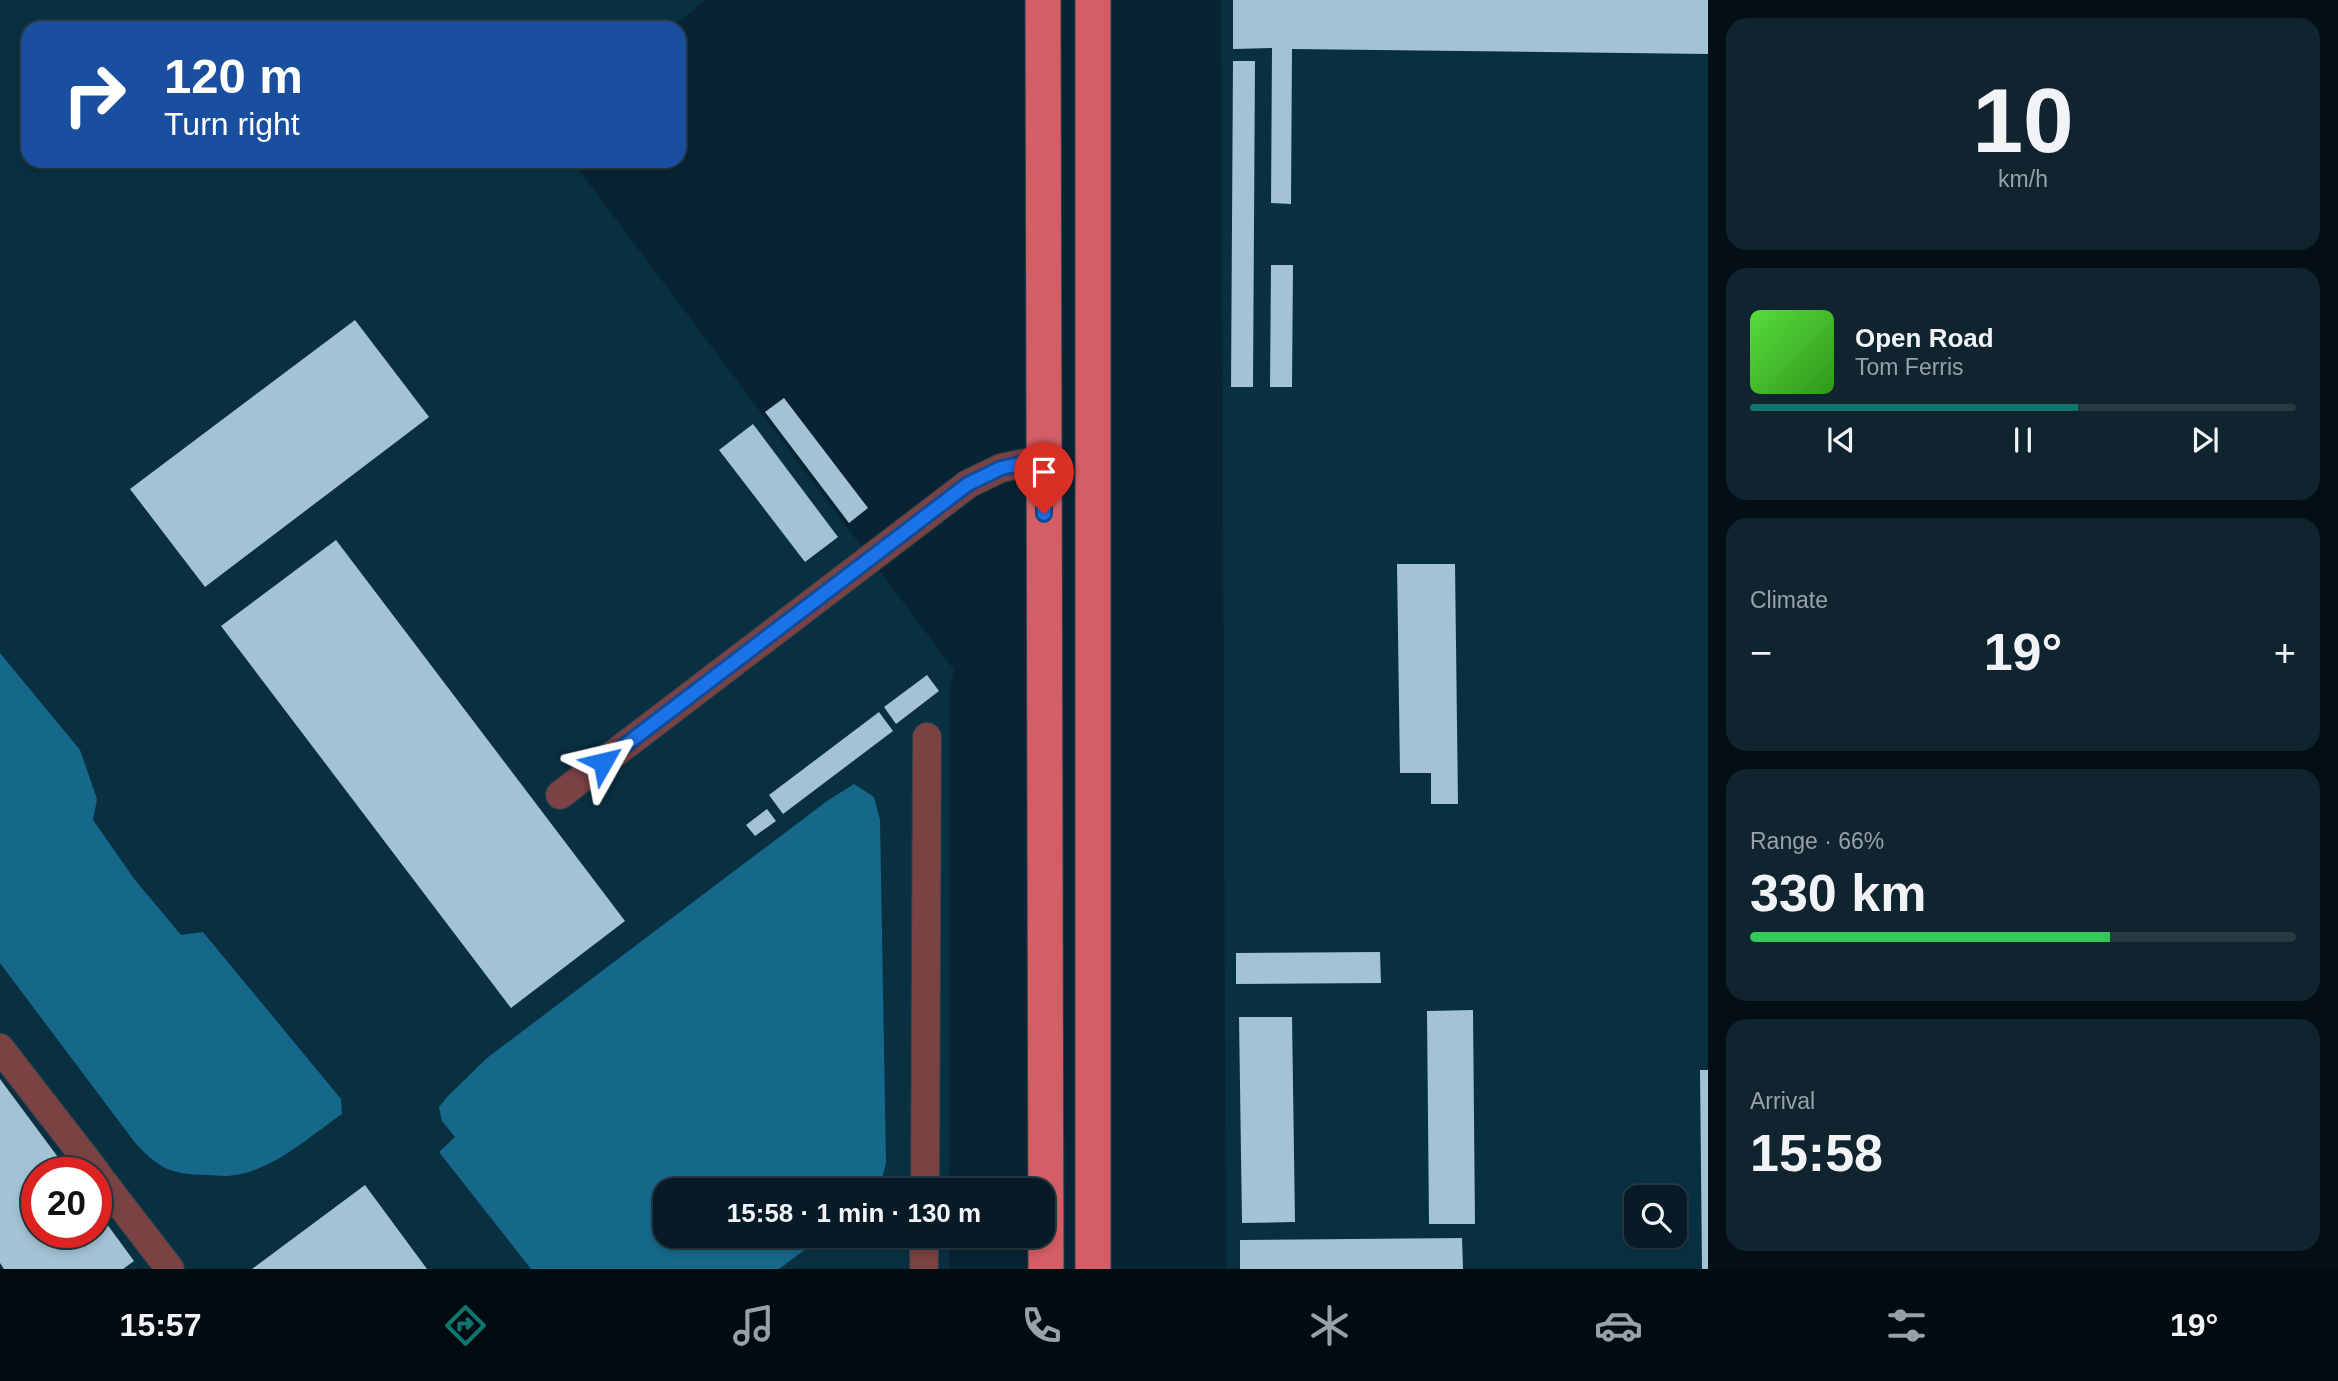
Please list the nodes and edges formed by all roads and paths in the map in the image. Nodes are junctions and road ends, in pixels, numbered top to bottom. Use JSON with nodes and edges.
{"nodes":[{"id":1,"x":1043,"y":0,"type":"edge"},
{"id":2,"x":1093,"y":0,"type":"edge"},
{"id":3,"x":1044,"y":459,"type":"junction"},
{"id":4,"x":927,"y":737,"type":"dead end"},
{"id":5,"x":560,"y":795,"type":"dead end"},
{"id":6,"x":0,"y":1048,"type":"edge"},
{"id":7,"x":84,"y":1157,"type":"edge"},
{"id":8,"x":925,"y":1178,"type":"edge"},
{"id":9,"x":112,"y":1194,"type":"edge"},
{"id":10,"x":924,"y":1248,"type":"edge"},
{"id":11,"x":170,"y":1269,"type":"edge"},
{"id":12,"x":924,"y":1269,"type":"edge"},
{"id":13,"x":1046,"y":1269,"type":"edge"},
{"id":14,"x":1093,"y":1269,"type":"edge"}],
"edges":[{"from":1,"to":3,"type":"main road"},
{"from":2,"to":14,"type":"main road"},
{"from":3,"to":5,"type":"lane"},
{"from":3,"to":13,"type":"main road"},
{"from":4,"to":8,"type":"lane"},
{"from":6,"to":7,"type":"lane"},
{"from":9,"to":11,"type":"lane"},
{"from":10,"to":12,"type":"lane"}]}
